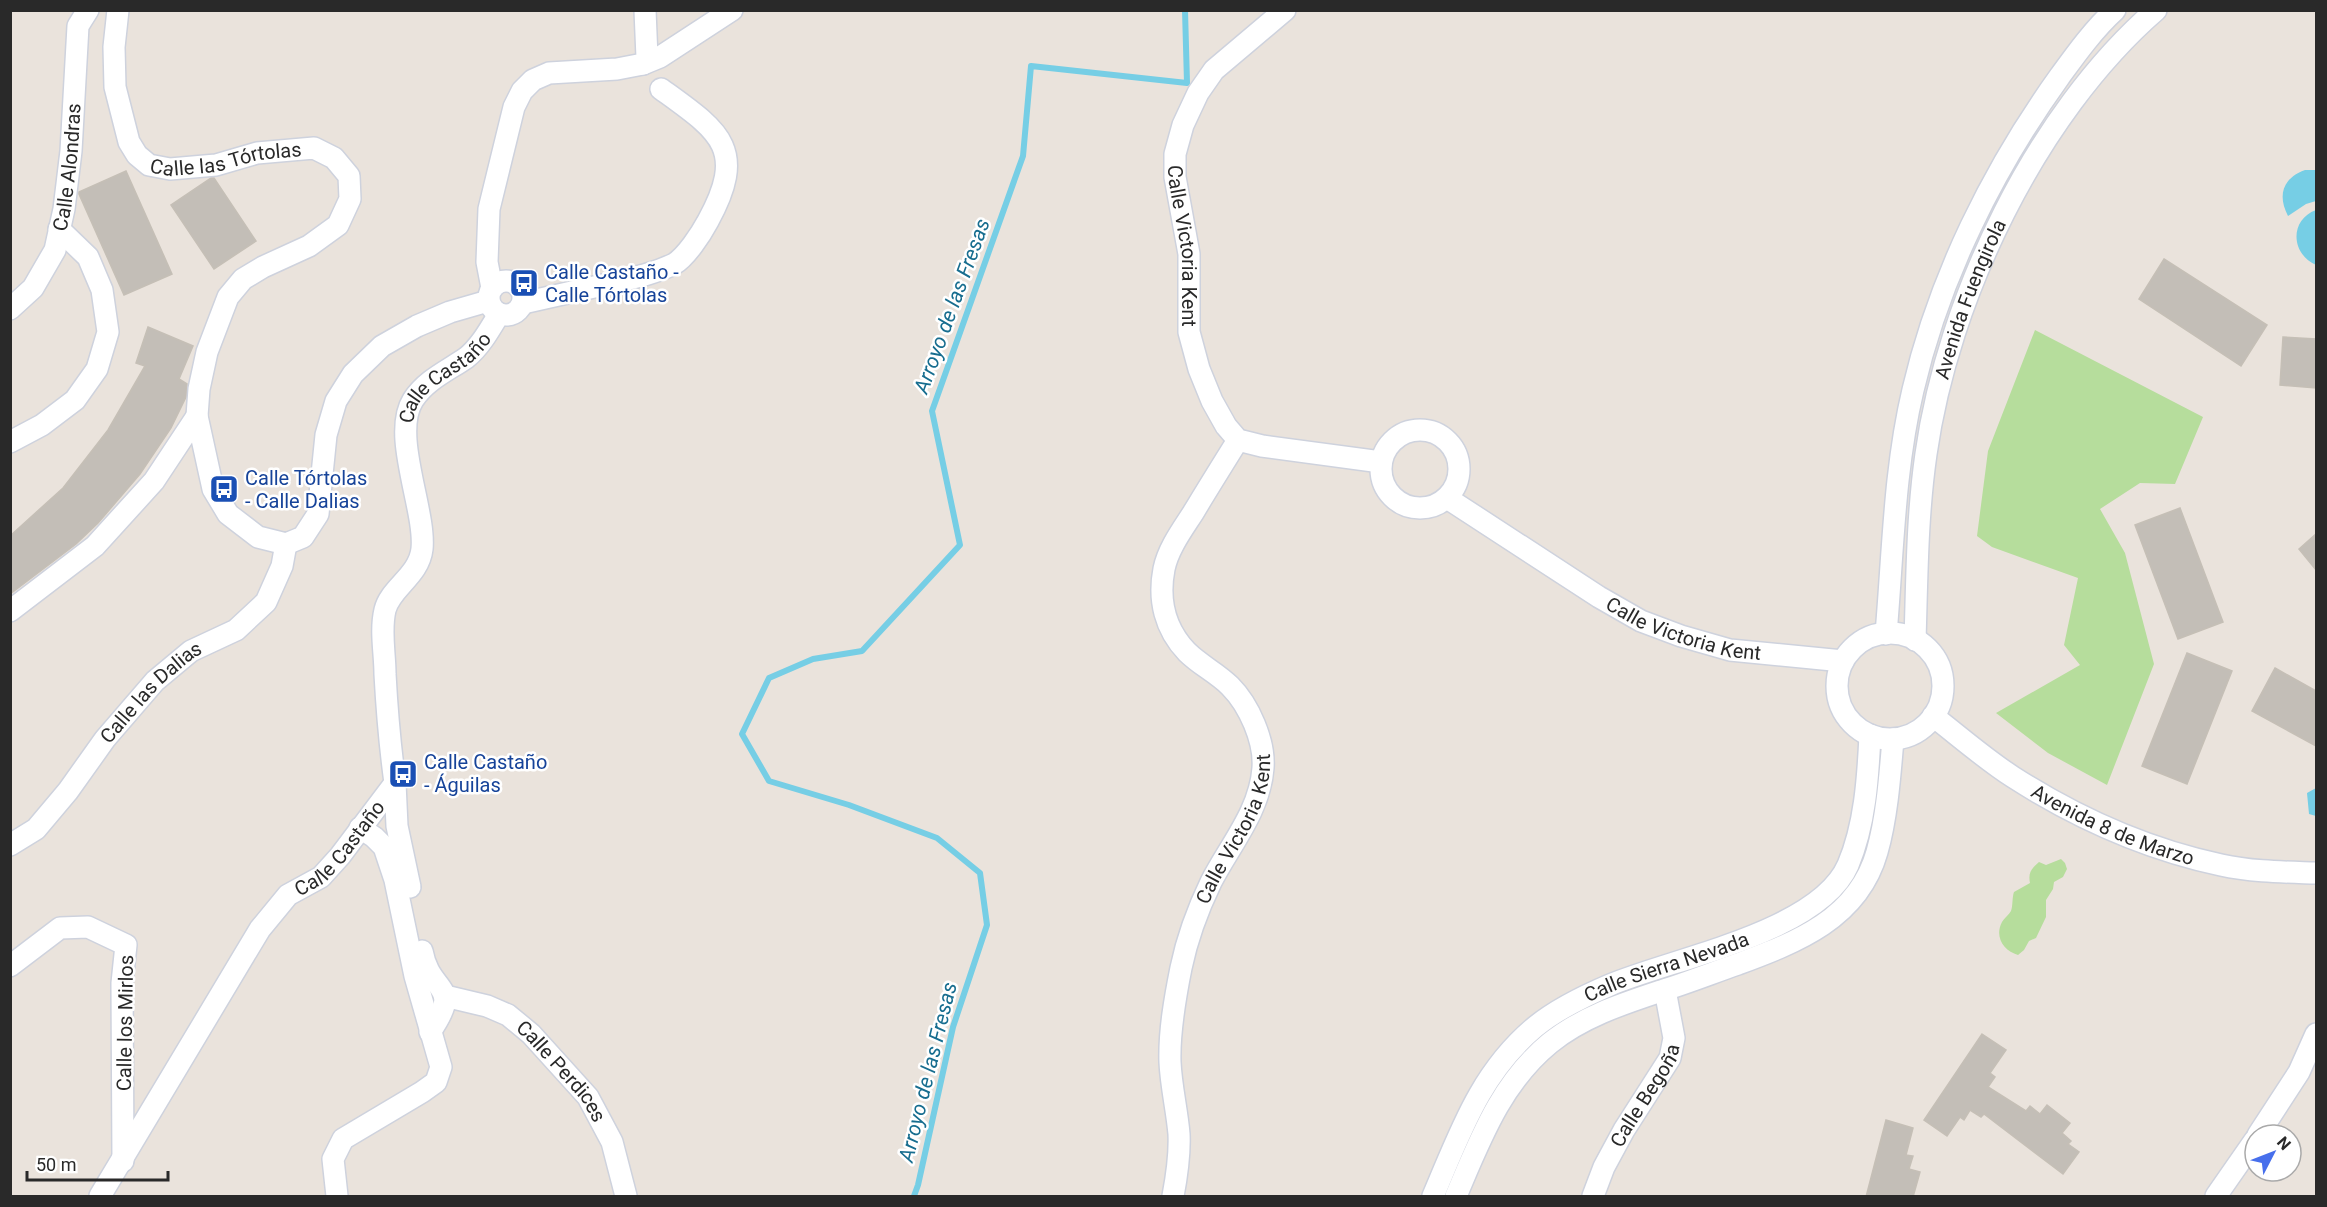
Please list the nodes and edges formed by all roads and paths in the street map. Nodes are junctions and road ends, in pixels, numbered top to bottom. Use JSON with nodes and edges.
{"nodes":[{"id":1,"x":88,"y":10,"type":"edge"},
{"id":2,"x":118,"y":10,"type":"edge"},
{"id":3,"x":645,"y":10,"type":"edge"},
{"id":4,"x":732,"y":10,"type":"edge"},
{"id":5,"x":1284,"y":10,"type":"edge"},
{"id":6,"x":2115,"y":10,"type":"edge"},
{"id":7,"x":2156,"y":10,"type":"edge"},
{"id":8,"x":643,"y":64,"type":"junction"},
{"id":9,"x":661,"y":89,"type":"dead end"},
{"id":10,"x":59,"y":229,"type":"junction"},
{"id":11,"x":493,"y":301,"type":"junction"},
{"id":12,"x":523,"y":303,"type":"junction"},
{"id":13,"x":10,"y":309,"type":"edge"},
{"id":14,"x":197,"y":416,"type":"junction"},
{"id":15,"x":1238,"y":440,"type":"junction"},
{"id":16,"x":10,"y":442,"type":"edge"},
{"id":17,"x":1381,"y":462,"type":"junction"},
{"id":18,"x":1447,"y":498,"type":"junction"},
{"id":19,"x":286,"y":544,"type":"junction"},
{"id":20,"x":10,"y":611,"type":"edge"},
{"id":21,"x":1886,"y":634,"type":"junction"},
{"id":22,"x":1915,"y":640,"type":"junction"},
{"id":23,"x":1843,"y":662,"type":"junction"},
{"id":24,"x":1933,"y":717,"type":"junction"},
{"id":25,"x":1870,"y":735,"type":"junction"},
{"id":26,"x":1893,"y":739,"type":"junction"},
{"id":27,"x":395,"y":783,"type":"junction"},
{"id":28,"x":360,"y":828,"type":"junction"},
{"id":29,"x":10,"y":845,"type":"edge"},
{"id":30,"x":2316,"y":873,"type":"edge"},
{"id":31,"x":10,"y":966,"type":"edge"},
{"id":32,"x":1665,"y":990,"type":"junction"},
{"id":33,"x":445,"y":996,"type":"junction"},
{"id":34,"x":430,"y":1032,"type":"junction"},
{"id":35,"x":2316,"y":1034,"type":"edge"},
{"id":36,"x":2266,"y":1123,"type":"edge"},
{"id":37,"x":2243,"y":1158,"type":"edge"},
{"id":38,"x":123,"y":1161,"type":"junction"},
{"id":39,"x":100,"y":1197,"type":"edge"},
{"id":40,"x":337,"y":1197,"type":"edge"},
{"id":41,"x":626,"y":1197,"type":"edge"},
{"id":42,"x":1173,"y":1197,"type":"edge"},
{"id":43,"x":1433,"y":1197,"type":"edge"},
{"id":44,"x":1456,"y":1197,"type":"edge"},
{"id":45,"x":1593,"y":1197,"type":"edge"},
{"id":46,"x":2216,"y":1197,"type":"edge"}],
"edges":[{"from":1,"to":10,"type":"street","name":"Calle Alondras"},
{"from":2,"to":14,"type":"street","name":"Calle las Tórtolas"},
{"from":3,"to":8,"type":"street"},
{"from":4,"to":8,"type":"street"},
{"from":5,"to":15,"type":"street","name":"Calle Victoria Kent"},
{"from":6,"to":21,"type":"street","name":"Avenida Fuengirola"},
{"from":7,"to":22,"type":"street","name":"Avenida Fuengirola"},
{"from":8,"to":11,"type":"street"},
{"from":9,"to":12,"type":"street"},
{"from":10,"to":13,"type":"street","name":"Calle Alondras"},
{"from":10,"to":16,"type":"street"},
{"from":11,"to":12,"type":"street"},
{"from":11,"to":12,"type":"street"},
{"from":11,"to":19,"type":"street"},
{"from":11,"to":27,"type":"street","name":"Calle Castaño"},
{"from":14,"to":19,"type":"street","name":"Calle las Tórtolas"},
{"from":14,"to":20,"type":"street"},
{"from":15,"to":17,"type":"street"},
{"from":15,"to":42,"type":"street","name":"Calle Victoria Kent"},
{"from":17,"to":18,"type":"street"},
{"from":17,"to":18,"type":"street"},
{"from":18,"to":23,"type":"street","name":"Calle Victoria Kent"},
{"from":19,"to":29,"type":"street","name":"Calle las Dalias"},
{"from":21,"to":22,"type":"street"},
{"from":21,"to":23,"type":"street"},
{"from":22,"to":24,"type":"street"},
{"from":23,"to":25,"type":"street"},
{"from":24,"to":26,"type":"street"},
{"from":24,"to":30,"type":"street","name":"Avenida 8 de Marzo"},
{"from":25,"to":26,"type":"street"},
{"from":25,"to":43,"type":"street","name":"Calle Sierra Nevada"},
{"from":26,"to":32,"type":"street","name":"Calle Sierra Nevada"},
{"from":27,"to":28,"type":"street","name":"Calle Castaño"},
{"from":27,"to":33,"type":"street"},
{"from":28,"to":34,"type":"street"},
{"from":28,"to":38,"type":"street","name":"Calle Castaño"},
{"from":31,"to":38,"type":"street","name":"Calle los Mirlos"},
{"from":32,"to":44,"type":"street","name":"Calle Sierra Nevada"},
{"from":32,"to":45,"type":"street","name":"Calle Begoña"},
{"from":33,"to":34,"type":"street"},
{"from":33,"to":41,"type":"street","name":"Calle Perdices"},
{"from":34,"to":40,"type":"street"},
{"from":35,"to":36,"type":"street"},
{"from":37,"to":46,"type":"street"},
{"from":38,"to":39,"type":"street","name":"Calle Castaño"}]}
